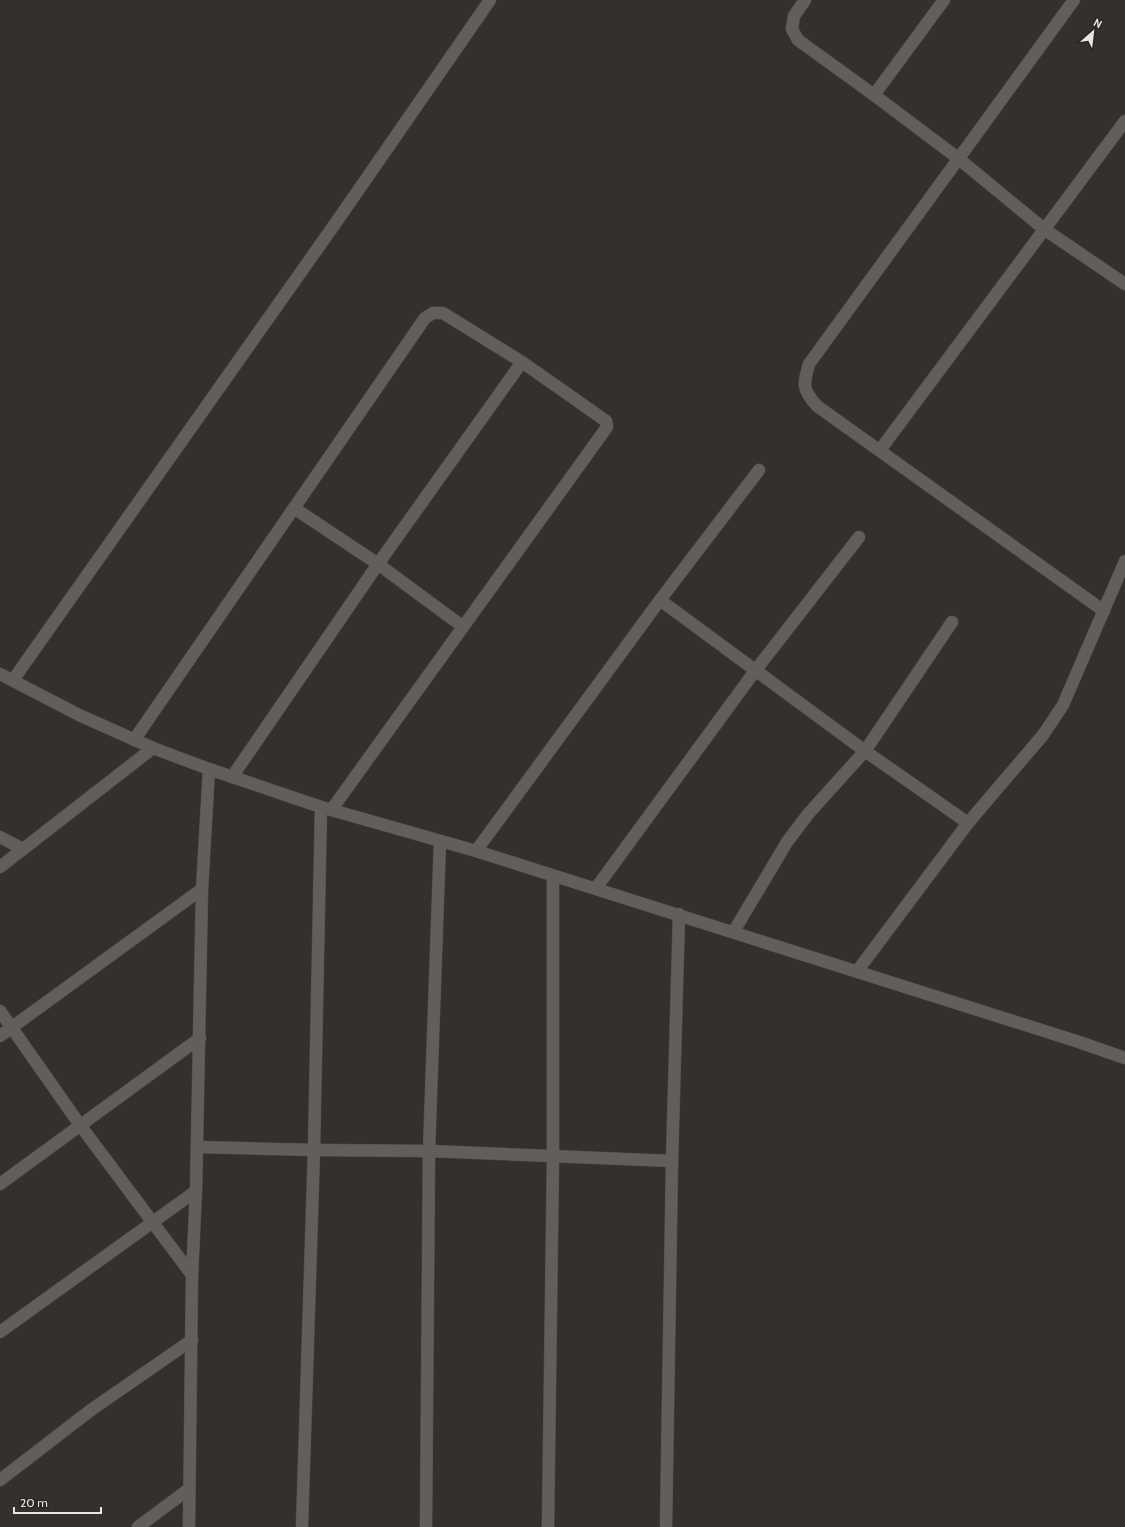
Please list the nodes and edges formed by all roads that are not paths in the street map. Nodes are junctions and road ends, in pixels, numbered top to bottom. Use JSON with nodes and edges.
{"nodes":[{"id":1,"x":490,"y":0,"type":"edge"},
{"id":2,"x":805,"y":0,"type":"edge"},
{"id":3,"x":944,"y":0,"type":"edge"},
{"id":4,"x":1074,"y":0,"type":"edge"},
{"id":5,"x":874,"y":95,"type":"junction"},
{"id":6,"x":1125,"y":121,"type":"edge"},
{"id":7,"x":959,"y":159,"type":"junction"},
{"id":8,"x":1044,"y":229,"type":"junction"},
{"id":9,"x":1125,"y":284,"type":"edge"},
{"id":10,"x":522,"y":362,"type":"junction"},
{"id":11,"x":880,"y":450,"type":"junction"},
{"id":12,"x":759,"y":470,"type":"dead end"},
{"id":13,"x":294,"y":508,"type":"junction"},
{"id":14,"x":859,"y":537,"type":"dead end"},
{"id":15,"x":1125,"y":561,"type":"edge"},
{"id":16,"x":378,"y":564,"type":"junction"},
{"id":17,"x":660,"y":600,"type":"junction"},
{"id":18,"x":1104,"y":611,"type":"junction"},
{"id":19,"x":952,"y":622,"type":"dead end"},
{"id":20,"x":462,"y":626,"type":"junction"},
{"id":21,"x":755,"y":671,"type":"junction"},
{"id":22,"x":0,"y":674,"type":"edge"},
{"id":23,"x":13,"y":680,"type":"junction"},
{"id":24,"x":134,"y":740,"type":"junction"},
{"id":25,"x":153,"y":748,"type":"junction"},
{"id":26,"x":865,"y":751,"type":"junction"},
{"id":27,"x":210,"y":769,"type":"junction"},
{"id":28,"x":232,"y":777,"type":"junction"},
{"id":29,"x":327,"y":808,"type":"junction"},
{"id":30,"x":968,"y":824,"type":"junction"},
{"id":31,"x":0,"y":837,"type":"edge"},
{"id":32,"x":440,"y":841,"type":"junction"},
{"id":33,"x":23,"y":849,"type":"junction"},
{"id":34,"x":476,"y":851,"type":"junction"},
{"id":35,"x":0,"y":867,"type":"edge"},
{"id":36,"x":553,"y":876,"type":"junction"},
{"id":37,"x":596,"y":888,"type":"junction"},
{"id":38,"x":202,"y":889,"type":"junction"},
{"id":39,"x":679,"y":914,"type":"junction"},
{"id":40,"x":734,"y":931,"type":"junction"},
{"id":41,"x":858,"y":970,"type":"junction"},
{"id":42,"x":0,"y":1011,"type":"edge"},
{"id":43,"x":12,"y":1027,"type":"junction"},
{"id":44,"x":0,"y":1036,"type":"edge"},
{"id":45,"x":200,"y":1038,"type":"junction"},
{"id":46,"x":1125,"y":1058,"type":"edge"},
{"id":47,"x":80,"y":1125,"type":"junction"},
{"id":48,"x":197,"y":1147,"type":"junction"},
{"id":49,"x":314,"y":1150,"type":"junction"},
{"id":50,"x":429,"y":1151,"type":"junction"},
{"id":51,"x":553,"y":1158,"type":"junction"},
{"id":52,"x":672,"y":1161,"type":"junction"},
{"id":53,"x":0,"y":1184,"type":"edge"},
{"id":54,"x":196,"y":1191,"type":"junction"},
{"id":55,"x":152,"y":1222,"type":"junction"},
{"id":56,"x":192,"y":1275,"type":"junction"},
{"id":57,"x":0,"y":1332,"type":"edge"},
{"id":58,"x":192,"y":1340,"type":"junction"},
{"id":59,"x":0,"y":1480,"type":"edge"},
{"id":60,"x":189,"y":1489,"type":"junction"},
{"id":61,"x":138,"y":1527,"type":"edge"},
{"id":62,"x":189,"y":1527,"type":"edge"},
{"id":63,"x":302,"y":1527,"type":"edge"},
{"id":64,"x":426,"y":1527,"type":"edge"},
{"id":65,"x":548,"y":1527,"type":"edge"},
{"id":66,"x":666,"y":1527,"type":"edge"}],
"edges":[{"from":1,"to":23,"type":"street"},
{"from":2,"to":5,"type":"street"},
{"from":3,"to":5,"type":"street"},
{"from":4,"to":7,"type":"street"},
{"from":5,"to":7,"type":"street"},
{"from":6,"to":8,"type":"street"},
{"from":7,"to":8,"type":"street"},
{"from":7,"to":11,"type":"street"},
{"from":8,"to":9,"type":"street"},
{"from":8,"to":11,"type":"street"},
{"from":10,"to":13,"type":"street"},
{"from":10,"to":16,"type":"street"},
{"from":10,"to":20,"type":"street"},
{"from":11,"to":18,"type":"street"},
{"from":12,"to":17,"type":"street"},
{"from":13,"to":16,"type":"street"},
{"from":13,"to":24,"type":"street"},
{"from":14,"to":21,"type":"street"},
{"from":15,"to":18,"type":"street"},
{"from":16,"to":20,"type":"street"},
{"from":16,"to":28,"type":"street"},
{"from":17,"to":21,"type":"street"},
{"from":17,"to":34,"type":"street"},
{"from":18,"to":30,"type":"street"},
{"from":19,"to":26,"type":"street"},
{"from":20,"to":29,"type":"street"},
{"from":21,"to":26,"type":"street"},
{"from":21,"to":37,"type":"street"},
{"from":22,"to":23,"type":"street"},
{"from":23,"to":24,"type":"street"},
{"from":24,"to":25,"type":"street"},
{"from":25,"to":27,"type":"street"},
{"from":25,"to":33,"type":"street"},
{"from":26,"to":30,"type":"street"},
{"from":26,"to":40,"type":"street"},
{"from":27,"to":28,"type":"street"},
{"from":27,"to":38,"type":"street"},
{"from":28,"to":29,"type":"street"},
{"from":29,"to":32,"type":"street"},
{"from":29,"to":49,"type":"street"},
{"from":30,"to":41,"type":"street"},
{"from":31,"to":33,"type":"street"},
{"from":32,"to":34,"type":"street"},
{"from":32,"to":50,"type":"street"},
{"from":33,"to":35,"type":"street"},
{"from":34,"to":36,"type":"street"},
{"from":36,"to":37,"type":"street"},
{"from":36,"to":51,"type":"street"},
{"from":37,"to":39,"type":"street"},
{"from":38,"to":43,"type":"street"},
{"from":38,"to":45,"type":"street"},
{"from":39,"to":40,"type":"street"},
{"from":39,"to":52,"type":"street"},
{"from":40,"to":41,"type":"street"},
{"from":41,"to":46,"type":"street"},
{"from":42,"to":43,"type":"street"},
{"from":43,"to":44,"type":"street"},
{"from":43,"to":47,"type":"street"},
{"from":45,"to":47,"type":"street"},
{"from":45,"to":48,"type":"street"},
{"from":47,"to":53,"type":"street"},
{"from":47,"to":55,"type":"street"},
{"from":48,"to":49,"type":"street"},
{"from":48,"to":54,"type":"street"},
{"from":49,"to":50,"type":"street"},
{"from":49,"to":63,"type":"street"},
{"from":50,"to":51,"type":"street"},
{"from":50,"to":64,"type":"street"},
{"from":51,"to":52,"type":"street"},
{"from":51,"to":65,"type":"street"},
{"from":52,"to":66,"type":"street"},
{"from":54,"to":55,"type":"street"},
{"from":54,"to":56,"type":"street"},
{"from":55,"to":56,"type":"street"},
{"from":55,"to":57,"type":"street"},
{"from":56,"to":58,"type":"street"},
{"from":58,"to":59,"type":"street"},
{"from":58,"to":60,"type":"street"},
{"from":60,"to":61,"type":"street"},
{"from":60,"to":62,"type":"street"}]}
